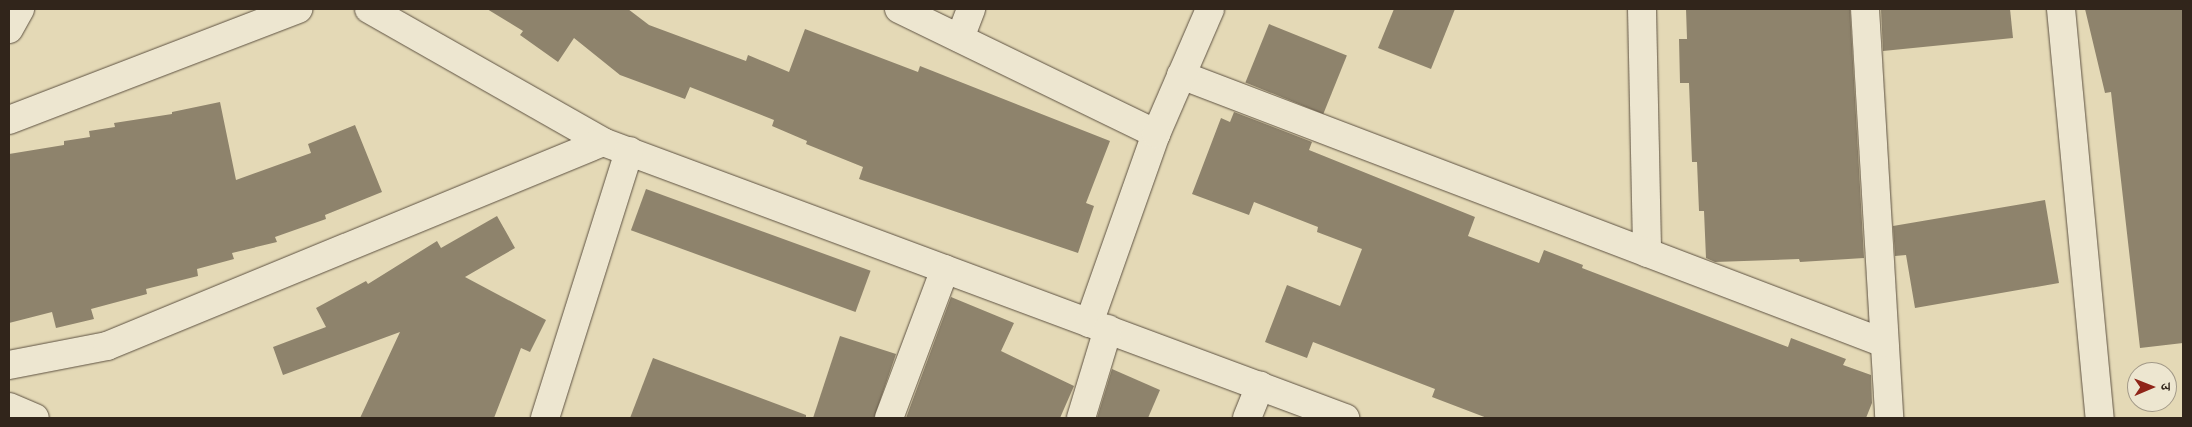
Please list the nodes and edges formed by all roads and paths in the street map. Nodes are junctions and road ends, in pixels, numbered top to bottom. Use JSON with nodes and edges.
{"nodes":[{"id":1,"x":20,"y":9,"type":"edge"},
{"id":2,"x":298,"y":9,"type":"edge"},
{"id":3,"x":369,"y":9,"type":"edge"},
{"id":4,"x":899,"y":9,"type":"edge"},
{"id":5,"x":971,"y":9,"type":"edge"},
{"id":6,"x":1210,"y":9,"type":"edge"},
{"id":7,"x":1642,"y":9,"type":"edge"},
{"id":8,"x":1865,"y":9,"type":"edge"},
{"id":9,"x":2061,"y":9,"type":"edge"},
{"id":10,"x":9,"y":30,"type":"edge"},
{"id":11,"x":960,"y":38,"type":"junction"},
{"id":12,"x":1181,"y":75,"type":"junction"},
{"id":13,"x":9,"y":120,"type":"edge"},
{"id":14,"x":1156,"y":134,"type":"junction"},
{"id":15,"x":603,"y":142,"type":"junction"},
{"id":16,"x":629,"y":151,"type":"junction"},
{"id":17,"x":1647,"y":253,"type":"junction"},
{"id":18,"x":945,"y":269,"type":"junction"},
{"id":19,"x":1098,"y":326,"type":"junction"},
{"id":20,"x":1884,"y":343,"type":"junction"},
{"id":21,"x":9,"y":365,"type":"edge"},
{"id":22,"x":1260,"y":386,"type":"junction"},
{"id":23,"x":9,"y":407,"type":"edge"},
{"id":24,"x":36,"y":418,"type":"edge"},
{"id":25,"x":546,"y":418,"type":"edge"},
{"id":26,"x":889,"y":418,"type":"edge"},
{"id":27,"x":1081,"y":418,"type":"edge"},
{"id":28,"x":1247,"y":418,"type":"edge"},
{"id":29,"x":1345,"y":418,"type":"edge"},
{"id":30,"x":1889,"y":418,"type":"edge"},
{"id":31,"x":2100,"y":418,"type":"edge"}],
"edges":[{"from":1,"to":10,"type":"street"},
{"from":2,"to":13,"type":"street"},
{"from":3,"to":15,"type":"street"},
{"from":4,"to":11,"type":"street"},
{"from":5,"to":11,"type":"street"},
{"from":6,"to":12,"type":"street"},
{"from":7,"to":17,"type":"street"},
{"from":8,"to":20,"type":"street"},
{"from":9,"to":31,"type":"street"},
{"from":11,"to":14,"type":"street"},
{"from":12,"to":14,"type":"street"},
{"from":12,"to":17,"type":"street"},
{"from":14,"to":19,"type":"street"},
{"from":15,"to":16,"type":"street"},
{"from":15,"to":21,"type":"street"},
{"from":16,"to":18,"type":"street"},
{"from":16,"to":25,"type":"street"},
{"from":17,"to":20,"type":"street"},
{"from":18,"to":19,"type":"street"},
{"from":18,"to":26,"type":"street"},
{"from":19,"to":22,"type":"street"},
{"from":19,"to":27,"type":"street"},
{"from":20,"to":30,"type":"street"},
{"from":22,"to":28,"type":"street"},
{"from":22,"to":29,"type":"street"},
{"from":23,"to":24,"type":"street"}]}
